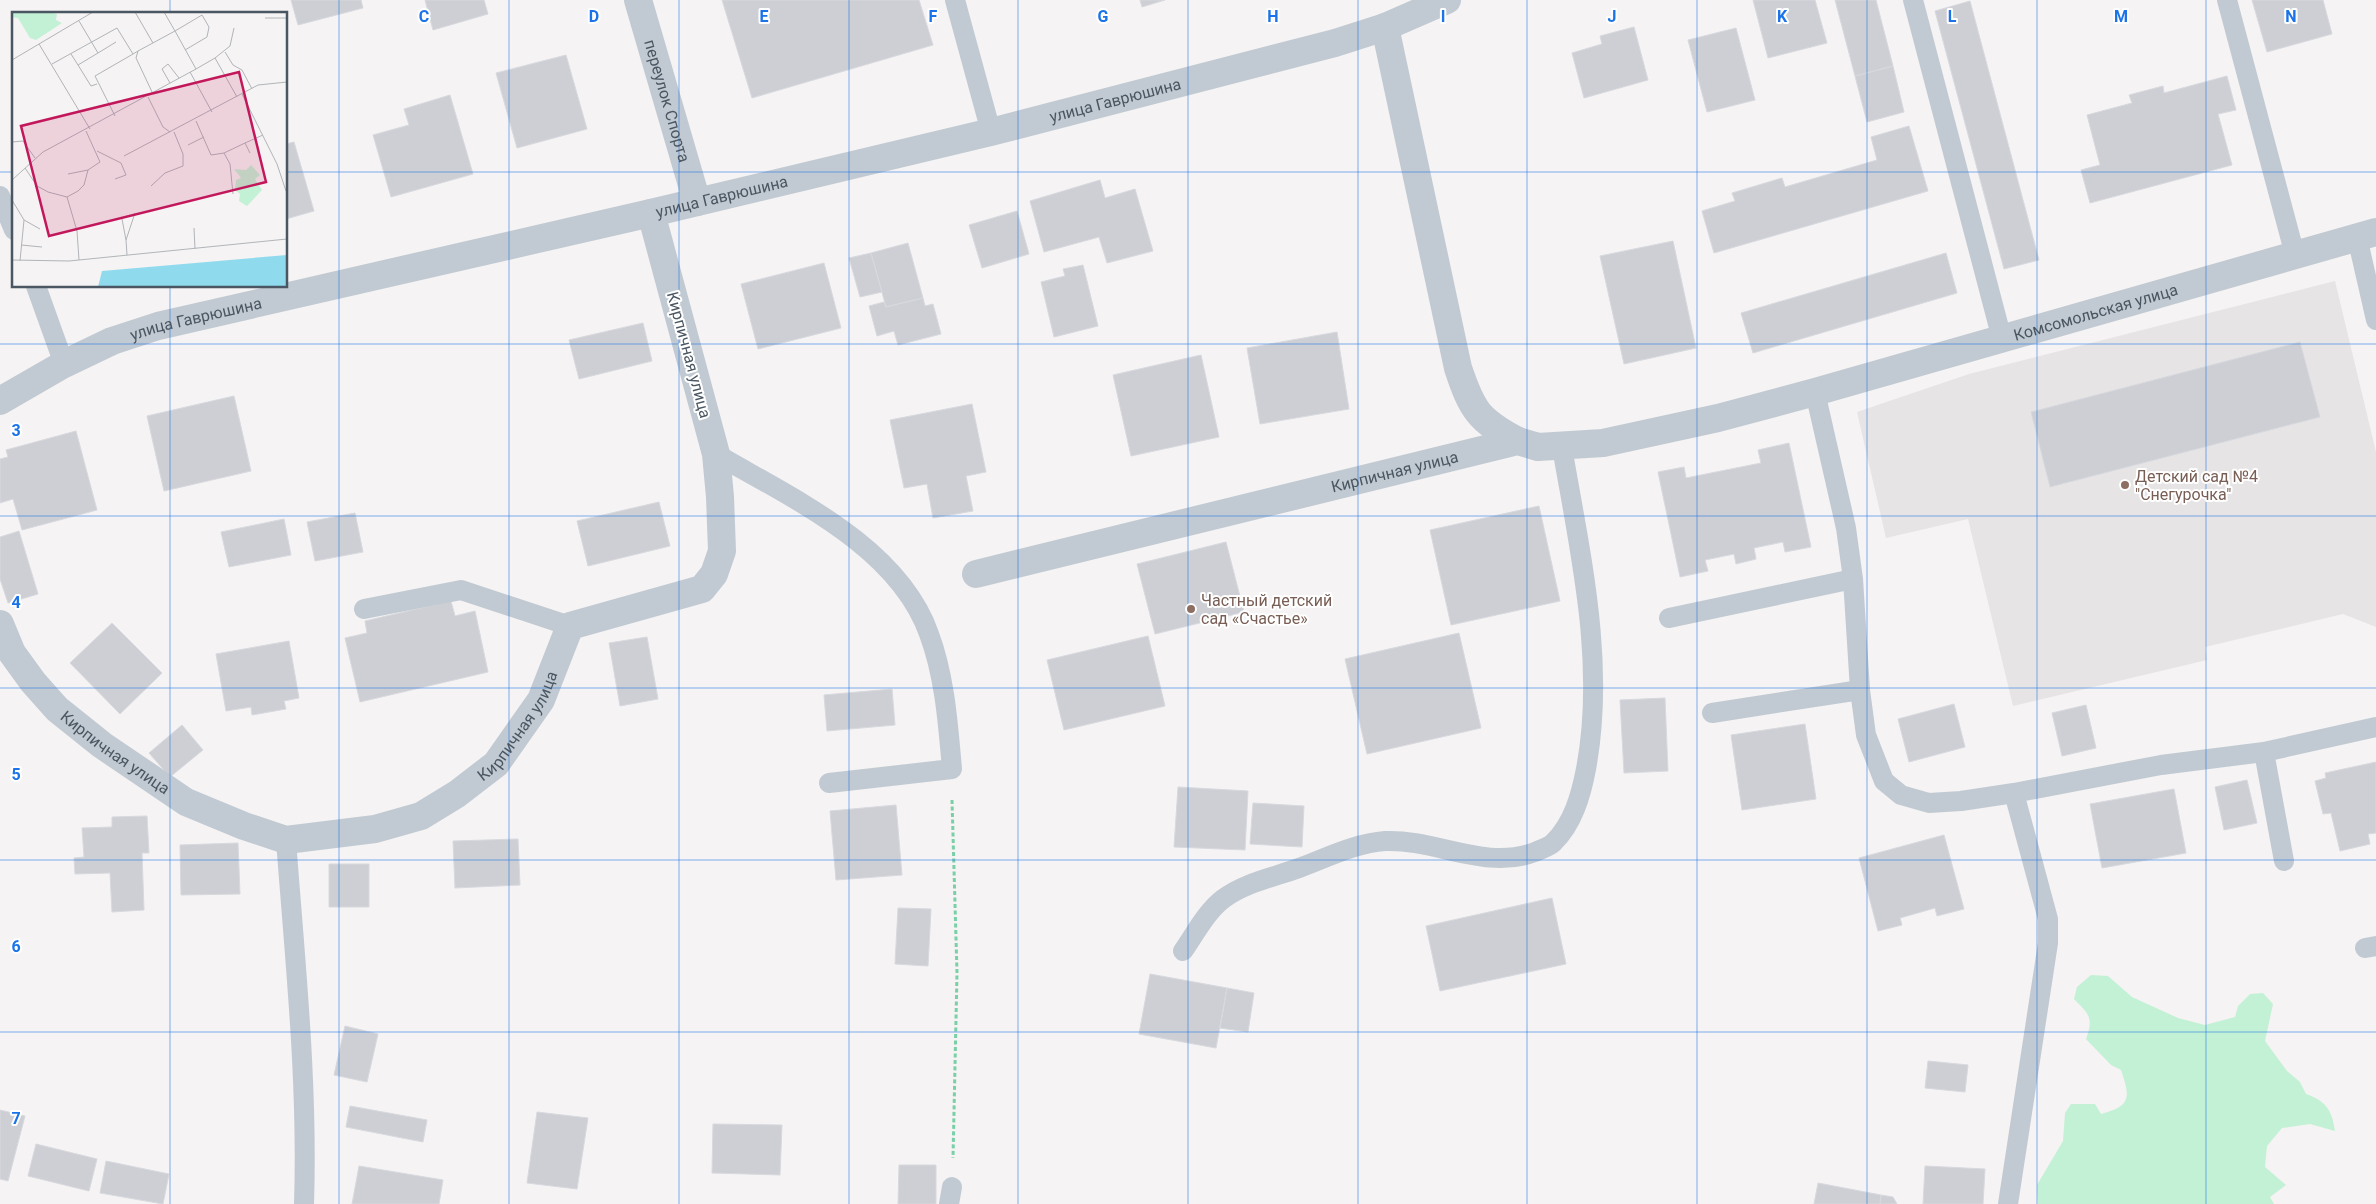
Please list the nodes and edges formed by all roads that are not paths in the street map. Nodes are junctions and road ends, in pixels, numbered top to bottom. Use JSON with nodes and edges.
{"nodes":[{"id":1,"x":638,"y":0,"type":"edge"},
{"id":2,"x":955,"y":0,"type":"edge"},
{"id":3,"x":1913,"y":0,"type":"edge"},
{"id":4,"x":2227,"y":0,"type":"edge"},
{"id":5,"x":1441,"y":1,"type":"edge"},
{"id":6,"x":1384,"y":27,"type":"junction"},
{"id":7,"x":991,"y":132,"type":"junction"},
{"id":8,"x":0,"y":196,"type":"edge"},
{"id":9,"x":697,"y":202,"type":"junction"},
{"id":10,"x":651,"y":213,"type":"junction"},
{"id":11,"x":12,"y":225,"type":"edge"},
{"id":12,"x":2366,"y":234,"type":"edge"},
{"id":13,"x":2295,"y":254,"type":"junction"},
{"id":14,"x":37,"y":288,"type":"edge"},
{"id":15,"x":2376,"y":320,"type":"edge"},
{"id":16,"x":2002,"y":339,"type":"junction"},
{"id":17,"x":64,"y":364,"type":"junction"},
{"id":18,"x":1816,"y":392,"type":"junction"},
{"id":19,"x":0,"y":401,"type":"edge"},
{"id":20,"x":1518,"y":441,"type":"junction"},
{"id":21,"x":1562,"y":447,"type":"junction"},
{"id":22,"x":716,"y":454,"type":"junction"},
{"id":23,"x":976,"y":574,"type":"dead end"},
{"id":24,"x":1853,"y":579,"type":"junction"},
{"id":25,"x":364,"y":609,"type":"dead end"},
{"id":26,"x":1669,"y":618,"type":"dead end"},
{"id":27,"x":0,"y":624,"type":"edge"},
{"id":28,"x":570,"y":626,"type":"junction"},
{"id":29,"x":1860,"y":690,"type":"junction"},
{"id":30,"x":1712,"y":713,"type":"dead end"},
{"id":31,"x":2376,"y":727,"type":"edge"},
{"id":32,"x":2264,"y":752,"type":"junction"},
{"id":33,"x":829,"y":783,"type":"dead end"},
{"id":34,"x":2014,"y":792,"type":"junction"},
{"id":35,"x":286,"y":840,"type":"junction"},
{"id":36,"x":2284,"y":861,"type":"dead end"},
{"id":37,"x":1183,"y":951,"type":"dead end"},
{"id":38,"x":304,"y":1204,"type":"edge"},
{"id":39,"x":2008,"y":1204,"type":"edge"}],
"edges":[{"from":1,"to":9,"type":"street","name":"переулок Спорта"},
{"from":2,"to":7,"type":"lane"},
{"from":3,"to":16,"type":"lane"},
{"from":4,"to":13,"type":"lane"},
{"from":5,"to":6,"type":"street","name":"улица Гаврюшина"},
{"from":6,"to":7,"type":"street","name":"улица Гаврюшина"},
{"from":6,"to":20,"type":"street"},
{"from":7,"to":9,"type":"street","name":"улица Гаврюшина"},
{"from":8,"to":11,"type":"lane"},
{"from":9,"to":10,"type":"street","name":"улица Гаврюшина"},
{"from":10,"to":17,"type":"street","name":"улица Гаврюшина"},
{"from":10,"to":22,"type":"street","name":"Кирпичная улица"},
{"from":12,"to":13,"type":"street","name":"Комсомольская улица"},
{"from":12,"to":15,"type":"lane"},
{"from":13,"to":16,"type":"street","name":"Комсомольская улица"},
{"from":14,"to":17,"type":"lane"},
{"from":16,"to":18,"type":"street","name":"Комсомольская улица"},
{"from":17,"to":19,"type":"street","name":"улица Гаврюшина"},
{"from":18,"to":21,"type":"street","name":"Кирпичная улица"},
{"from":18,"to":24,"type":"lane"},
{"from":20,"to":21,"type":"street","name":"Кирпичная улица"},
{"from":20,"to":23,"type":"street","name":"Кирпичная улица"},
{"from":21,"to":37,"type":"lane"},
{"from":22,"to":28,"type":"street","name":"Кирпичная улица"},
{"from":22,"to":33,"type":"lane"},
{"from":24,"to":26,"type":"lane"},
{"from":24,"to":29,"type":"lane"},
{"from":25,"to":28,"type":"lane"},
{"from":27,"to":35,"type":"street","name":"Кирпичная улица"},
{"from":28,"to":35,"type":"street","name":"Кирпичная улица"},
{"from":29,"to":30,"type":"lane"},
{"from":29,"to":34,"type":"lane"},
{"from":31,"to":32,"type":"lane"},
{"from":32,"to":34,"type":"lane"},
{"from":32,"to":36,"type":"lane"},
{"from":34,"to":39,"type":"lane"},
{"from":35,"to":38,"type":"lane"}]}
